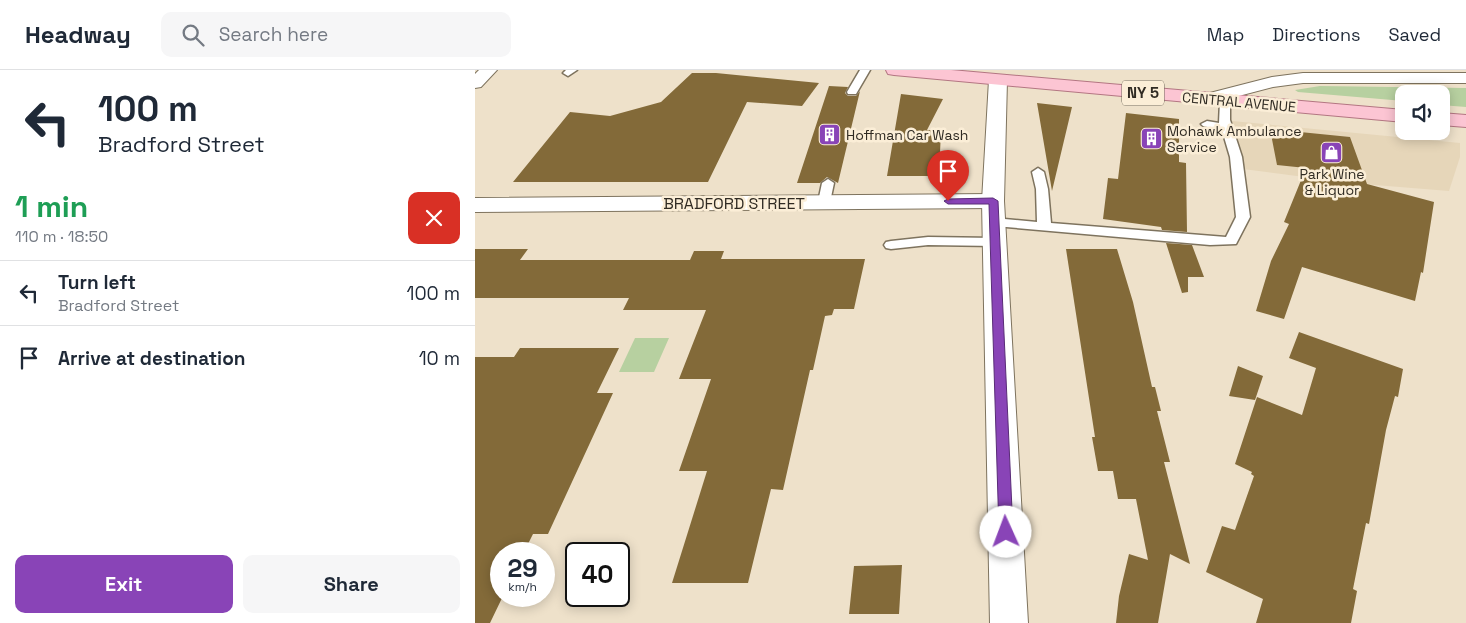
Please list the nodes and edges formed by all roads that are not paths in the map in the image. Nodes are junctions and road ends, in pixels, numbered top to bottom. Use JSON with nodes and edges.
{"nodes":[{"id":1,"x":489,"y":70,"type":"edge"},
{"id":2,"x":865,"y":70,"type":"edge"},
{"id":3,"x":894,"y":70,"type":"edge"},
{"id":4,"x":1466,"y":78,"type":"edge"},
{"id":5,"x":998,"y":80,"type":"junction"},
{"id":6,"x":475,"y":83,"type":"edge"},
{"id":7,"x":852,"y":92,"type":"dead end"},
{"id":8,"x":1217,"y":100,"type":"junction"},
{"id":9,"x":1395,"y":115,"type":"edge"},
{"id":10,"x":1450,"y":120,"type":"edge"},
{"id":11,"x":1466,"y":121,"type":"edge"},
{"id":12,"x":1207,"y":124,"type":"dead end"},
{"id":13,"x":1226,"y":128,"type":"junction"},
{"id":14,"x":1038,"y":172,"type":"dead end"},
{"id":15,"x":475,"y":205,"type":"edge"},
{"id":16,"x":994,"y":222,"type":"junction"},
{"id":17,"x":1044,"y":227,"type":"junction"},
{"id":18,"x":891,"y":245,"type":"dead end"},
{"id":19,"x":1009,"y":623,"type":"edge"}],
"edges":[{"from":1,"to":6,"type":"street"},
{"from":2,"to":7,"type":"lane"},
{"from":3,"to":5,"type":"main road","name":"CENTRAL AVENUE","number":"NY 5"},
{"from":4,"to":8,"type":"street"},
{"from":5,"to":8,"type":"main road","name":"CENTRAL AVENUE","number":"NY 5"},
{"from":5,"to":16,"type":"street"},
{"from":8,"to":9,"type":"main road","name":"CENTRAL AVENUE","number":"NY 5"},
{"from":8,"to":13,"type":"lane"},
{"from":10,"to":11,"type":"main road"},
{"from":12,"to":13,"type":"lane"},
{"from":13,"to":17,"type":"lane"},
{"from":14,"to":17,"type":"lane"},
{"from":15,"to":16,"type":"street","name":"BRADFORD STREET"},
{"from":16,"to":17,"type":"lane"},
{"from":16,"to":18,"type":"lane"},
{"from":16,"to":19,"type":"street"}]}
